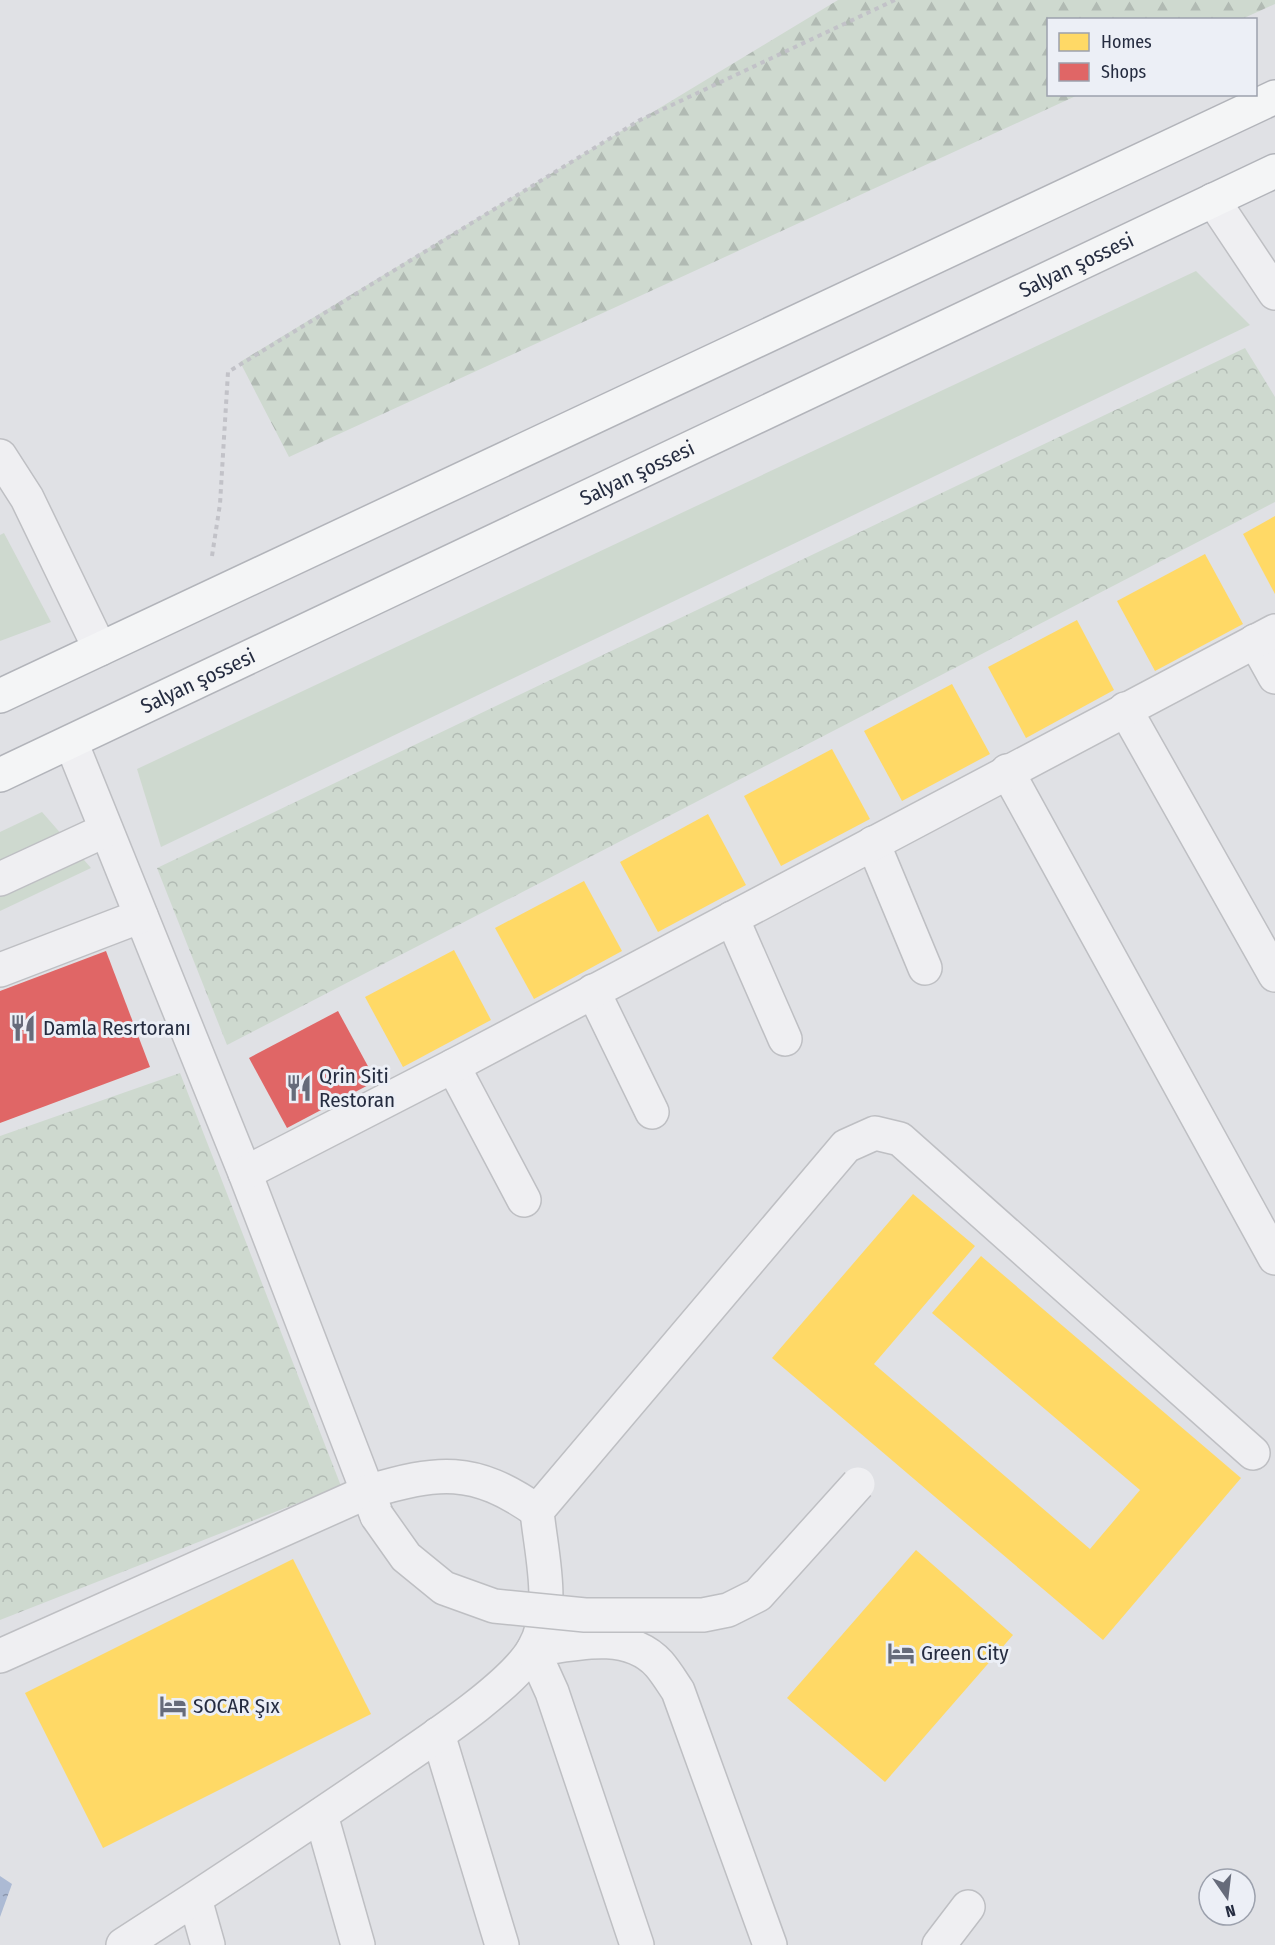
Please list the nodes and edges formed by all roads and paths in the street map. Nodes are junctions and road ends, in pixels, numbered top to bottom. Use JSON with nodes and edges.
{"nodes":[{"id":1,"x":895,"y":0,"type":"edge"},
{"id":2,"x":1275,"y":97,"type":"edge"},
{"id":3,"x":1275,"y":171,"type":"edge"},
{"id":4,"x":1214,"y":200,"type":"junction"},
{"id":5,"x":1275,"y":293,"type":"edge"},
{"id":6,"x":0,"y":456,"type":"edge"},
{"id":7,"x":206,"y":600,"type":"junction"},
{"id":8,"x":1265,"y":636,"type":"edge"},
{"id":9,"x":100,"y":649,"type":"junction"},
{"id":10,"x":1275,"y":677,"type":"edge"},
{"id":11,"x":0,"y":696,"type":"edge"},
{"id":12,"x":1125,"y":709,"type":"junction"},
{"id":13,"x":71,"y":742,"type":"junction"},
{"id":14,"x":1007,"y":771,"type":"junction"},
{"id":15,"x":0,"y":775,"type":"edge"},
{"id":16,"x":106,"y":830,"type":"junction"},
{"id":17,"x":873,"y":843,"type":"junction"},
{"id":18,"x":0,"y":879,"type":"edge"},
{"id":19,"x":141,"y":916,"type":"junction"},
{"id":20,"x":732,"y":918,"type":"junction"},
{"id":21,"x":925,"y":968,"type":"dead end"},
{"id":22,"x":0,"y":970,"type":"edge"},
{"id":23,"x":1275,"y":975,"type":"edge"},
{"id":24,"x":593,"y":991,"type":"junction"},
{"id":25,"x":785,"y":1039,"type":"dead end"},
{"id":26,"x":453,"y":1066,"type":"junction"},
{"id":27,"x":652,"y":1112,"type":"dead end"},
{"id":28,"x":245,"y":1173,"type":"junction"},
{"id":29,"x":524,"y":1200,"type":"dead end"},
{"id":30,"x":1275,"y":1258,"type":"edge"},
{"id":31,"x":1253,"y":1453,"type":"dead end"},
{"id":32,"x":858,"y":1484,"type":"dead end"},
{"id":33,"x":372,"y":1504,"type":"junction"},
{"id":34,"x":537,"y":1511,"type":"junction"},
{"id":35,"x":533,"y":1650,"type":"junction"},
{"id":36,"x":0,"y":1656,"type":"edge"},
{"id":37,"x":438,"y":1734,"type":"junction"},
{"id":38,"x":321,"y":1815,"type":"junction"},
{"id":39,"x":195,"y":1899,"type":"junction"},
{"id":40,"x":968,"y":1907,"type":"dead end"},
{"id":41,"x":123,"y":1945,"type":"edge"},
{"id":42,"x":208,"y":1945,"type":"edge"},
{"id":43,"x":358,"y":1945,"type":"edge"},
{"id":44,"x":502,"y":1945,"type":"edge"},
{"id":45,"x":637,"y":1945,"type":"edge"},
{"id":46,"x":770,"y":1945,"type":"edge"},
{"id":47,"x":939,"y":1945,"type":"edge"}],
"edges":[{"from":1,"to":7,"type":"path"},
{"from":2,"to":7,"type":"highway"},
{"from":3,"to":4,"type":"highway","name":"Salyan şossesi"},
{"from":4,"to":5,"type":"lane"},
{"from":4,"to":13,"type":"highway","name":"Salyan şossesi"},
{"from":6,"to":9,"type":"lane"},
{"from":7,"to":9,"type":"highway"},
{"from":8,"to":10,"type":"lane"},
{"from":8,"to":12,"type":"lane"},
{"from":9,"to":11,"type":"highway"},
{"from":12,"to":14,"type":"lane"},
{"from":12,"to":23,"type":"lane"},
{"from":13,"to":15,"type":"highway","name":"Salyan şossesi"},
{"from":13,"to":16,"type":"lane"},
{"from":14,"to":17,"type":"lane"},
{"from":14,"to":30,"type":"lane"},
{"from":16,"to":18,"type":"lane"},
{"from":16,"to":19,"type":"lane"},
{"from":17,"to":20,"type":"lane"},
{"from":17,"to":21,"type":"lane"},
{"from":19,"to":22,"type":"lane"},
{"from":19,"to":28,"type":"lane"},
{"from":20,"to":24,"type":"lane"},
{"from":20,"to":25,"type":"lane"},
{"from":24,"to":26,"type":"lane"},
{"from":24,"to":27,"type":"lane"},
{"from":26,"to":28,"type":"lane"},
{"from":26,"to":29,"type":"lane"},
{"from":28,"to":33,"type":"lane"},
{"from":31,"to":34,"type":"lane"},
{"from":32,"to":33,"type":"lane","bridge":true},
{"from":33,"to":34,"type":"lane"},
{"from":33,"to":36,"type":"lane"},
{"from":34,"to":35,"type":"lane"},
{"from":35,"to":37,"type":"lane"},
{"from":35,"to":45,"type":"lane"},
{"from":35,"to":46,"type":"lane"},
{"from":37,"to":38,"type":"lane"},
{"from":37,"to":44,"type":"lane"},
{"from":38,"to":39,"type":"lane"},
{"from":38,"to":43,"type":"lane"},
{"from":39,"to":41,"type":"lane"},
{"from":39,"to":42,"type":"lane"},
{"from":40,"to":47,"type":"lane"}]}
